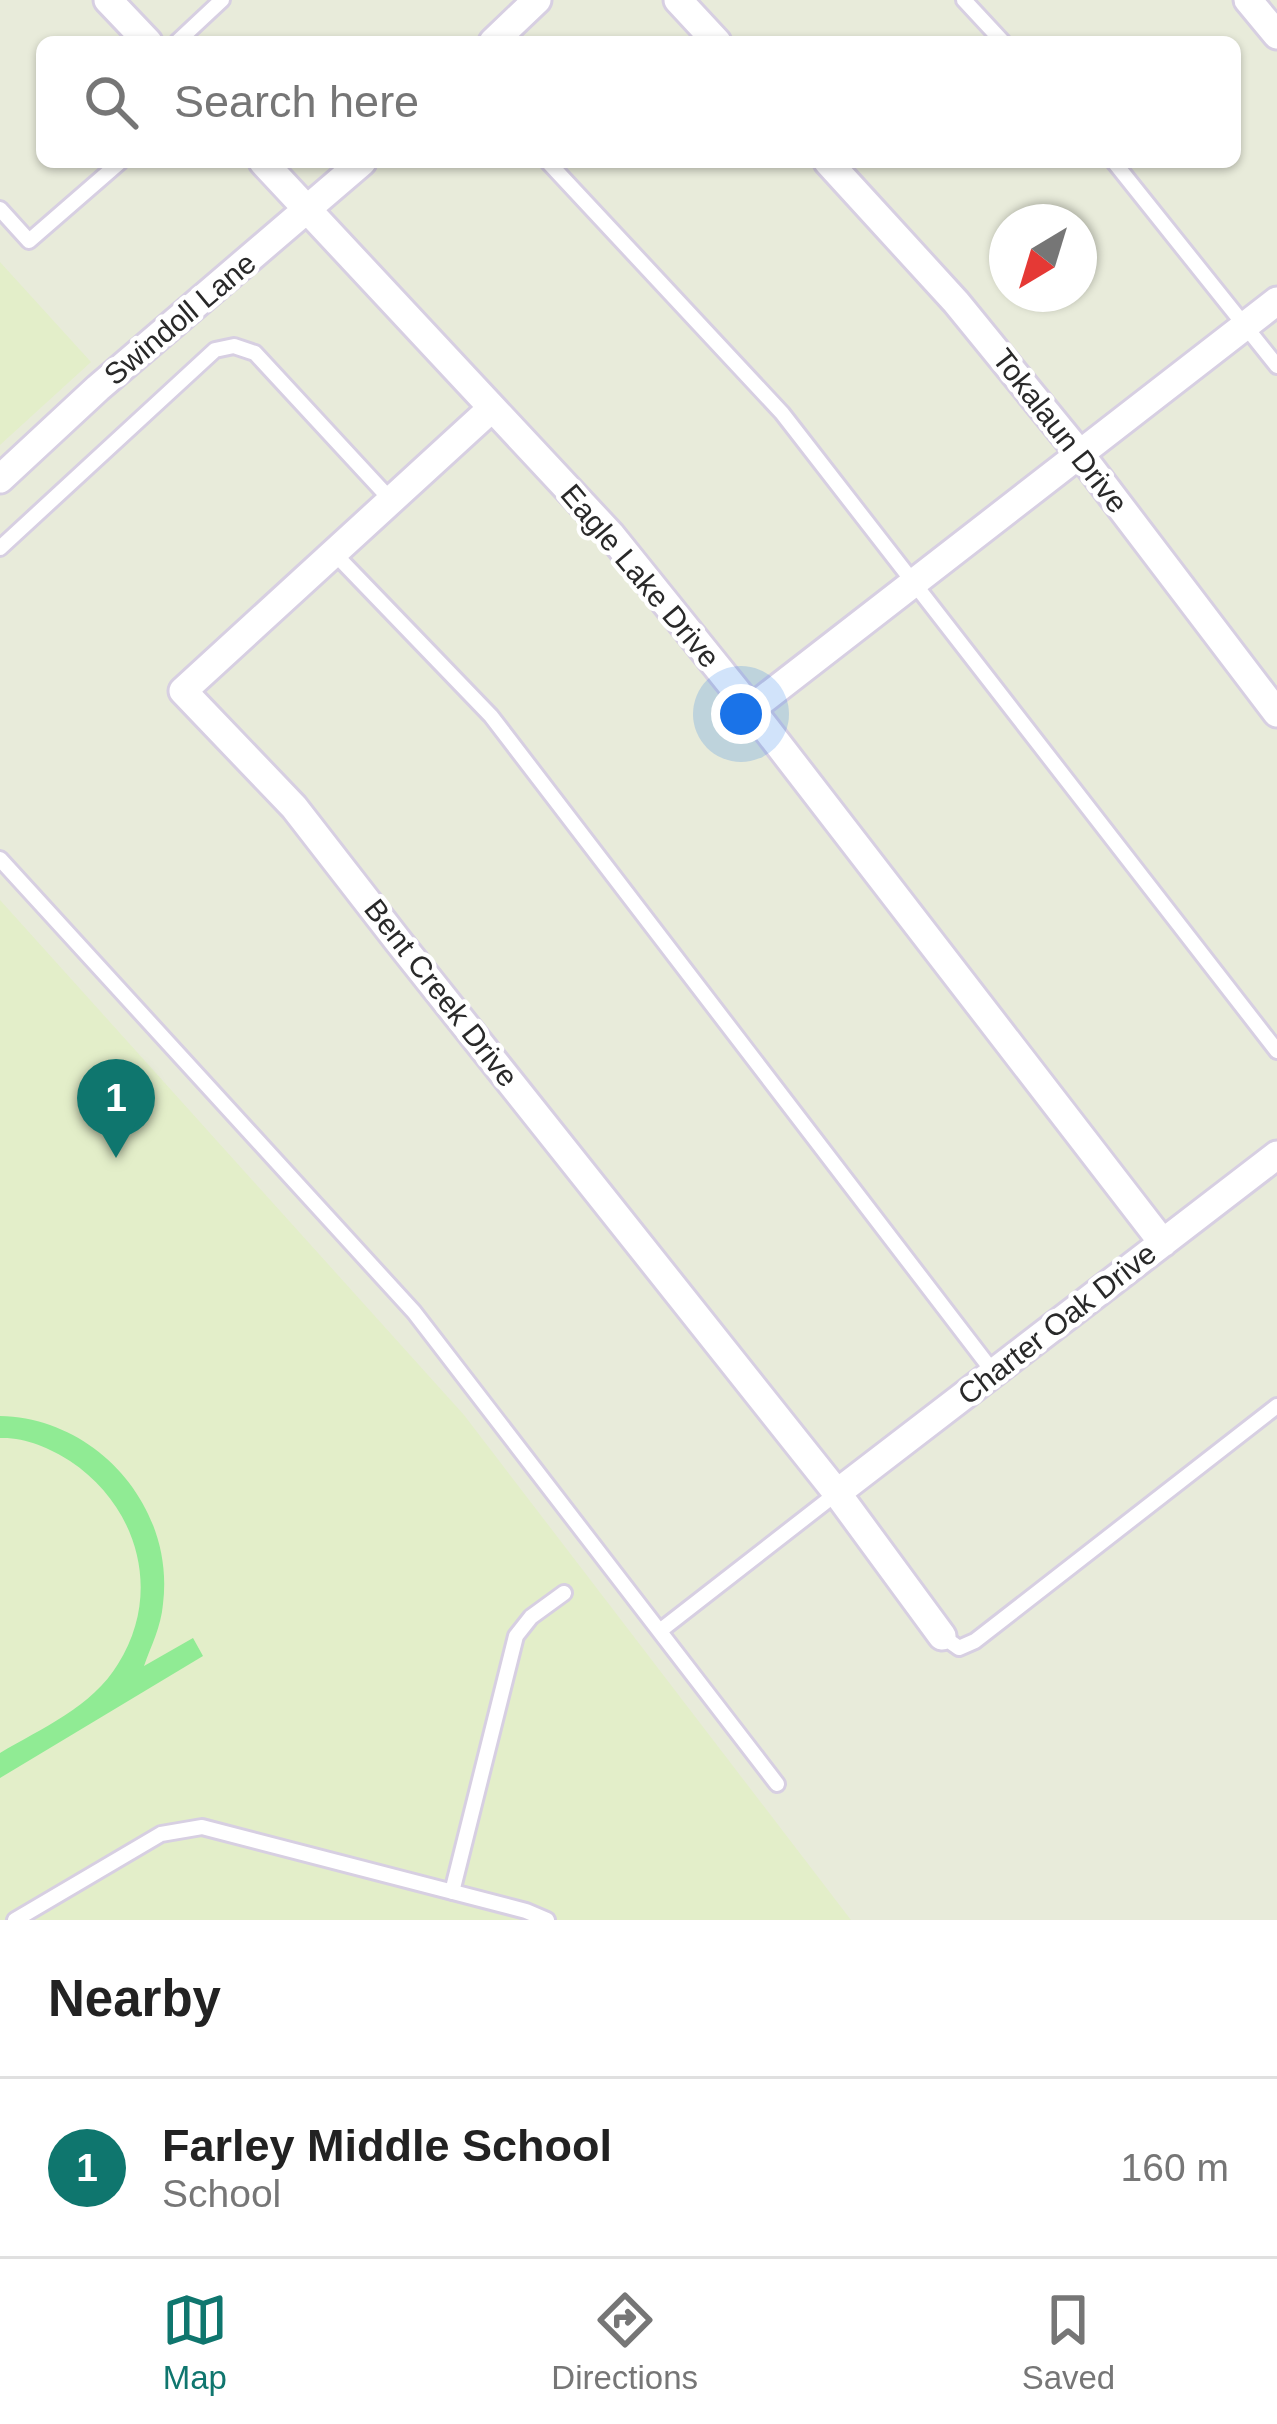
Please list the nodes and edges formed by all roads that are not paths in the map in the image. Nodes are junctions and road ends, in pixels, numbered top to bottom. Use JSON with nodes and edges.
{"nodes":[{"id":1,"x":108,"y":0,"type":"edge"},
{"id":2,"x":222,"y":0,"type":"edge"},
{"id":3,"x":537,"y":0,"type":"edge"},
{"id":4,"x":678,"y":0,"type":"edge"},
{"id":5,"x":964,"y":0,"type":"edge"},
{"id":6,"x":1248,"y":0,"type":"edge"},
{"id":7,"x":1277,"y":35,"type":"edge"},
{"id":8,"x":142,"y":36,"type":"edge"},
{"id":9,"x":183,"y":36,"type":"edge"},
{"id":10,"x":499,"y":36,"type":"edge"},
{"id":11,"x":711,"y":36,"type":"edge"},
{"id":12,"x":997,"y":36,"type":"edge"},
{"id":13,"x":113,"y":168,"type":"edge"},
{"id":14,"x":269,"y":168,"type":"edge"},
{"id":15,"x":356,"y":168,"type":"edge"},
{"id":16,"x":554,"y":168,"type":"edge"},
{"id":17,"x":833,"y":168,"type":"edge"},
{"id":18,"x":1119,"y":168,"type":"edge"},
{"id":19,"x":0,"y":208,"type":"edge"},
{"id":20,"x":309,"y":211,"type":"junction"},
{"id":21,"x":1277,"y":302,"type":"edge"},
{"id":22,"x":1246,"y":325,"type":"junction"},
{"id":23,"x":1277,"y":366,"type":"edge"},
{"id":24,"x":492,"y":408,"type":"junction"},
{"id":25,"x":1080,"y":454,"type":"junction"},
{"id":26,"x":0,"y":479,"type":"edge"},
{"id":27,"x":390,"y":499,"type":"junction"},
{"id":28,"x":0,"y":548,"type":"edge"},
{"id":29,"x":333,"y":552,"type":"junction"},
{"id":30,"x":914,"y":585,"type":"junction"},
{"id":31,"x":751,"y":709,"type":"junction"},
{"id":32,"x":1277,"y":713,"type":"edge"},
{"id":33,"x":0,"y":860,"type":"edge"},
{"id":34,"x":1277,"y":1051,"type":"edge"},
{"id":35,"x":1277,"y":1155,"type":"edge"},
{"id":36,"x":1162,"y":1243,"type":"junction"},
{"id":37,"x":994,"y":1373,"type":"junction"},
{"id":38,"x":1277,"y":1406,"type":"edge"},
{"id":39,"x":837,"y":1493,"type":"junction"},
{"id":40,"x":564,"y":1593,"type":"dead end"},
{"id":41,"x":661,"y":1630,"type":"junction"},
{"id":42,"x":942,"y":1636,"type":"joint"},
{"id":43,"x":777,"y":1784,"type":"dead end"},
{"id":44,"x":452,"y":1892,"type":"junction"},
{"id":45,"x":14,"y":1920,"type":"edge"},
{"id":46,"x":547,"y":1920,"type":"edge"}],
"edges":[{"from":1,"to":8,"type":"street"},
{"from":2,"to":9,"type":"lane"},
{"from":3,"to":10,"type":"street"},
{"from":4,"to":11,"type":"street"},
{"from":5,"to":12,"type":"lane"},
{"from":6,"to":7,"type":"street"},
{"from":13,"to":19,"type":"lane"},
{"from":14,"to":20,"type":"street","name":"Eagle Lake Drive"},
{"from":15,"to":20,"type":"street","name":"Swindoll Lane"},
{"from":16,"to":30,"type":"lane"},
{"from":17,"to":25,"type":"street","name":"Tokalaun Drive"},
{"from":18,"to":22,"type":"lane"},
{"from":20,"to":24,"type":"street","name":"Eagle Lake Drive"},
{"from":20,"to":26,"type":"street","name":"Swindoll Lane"},
{"from":21,"to":22,"type":"street"},
{"from":22,"to":23,"type":"lane"},
{"from":22,"to":25,"type":"street"},
{"from":24,"to":27,"type":"street","name":"Bent Creek Drive"},
{"from":24,"to":31,"type":"street","name":"Eagle Lake Drive"},
{"from":25,"to":30,"type":"street"},
{"from":25,"to":32,"type":"street","name":"Tokalaun Drive"},
{"from":27,"to":28,"type":"lane"},
{"from":27,"to":29,"type":"street","name":"Bent Creek Drive"},
{"from":29,"to":37,"type":"lane"},
{"from":29,"to":39,"type":"street","name":"Bent Creek Drive"},
{"from":30,"to":31,"type":"street"},
{"from":30,"to":34,"type":"lane"},
{"from":31,"to":36,"type":"street","name":"Eagle Lake Drive"},
{"from":33,"to":41,"type":"lane"},
{"from":35,"to":36,"type":"street","name":"Charter Oak Drive"},
{"from":36,"to":37,"type":"street","name":"Charter Oak Drive"},
{"from":37,"to":39,"type":"street","name":"Charter Oak Drive"},
{"from":38,"to":42,"type":"lane"},
{"from":39,"to":41,"type":"lane"},
{"from":39,"to":42,"type":"street","name":"Bent Creek Drive"},
{"from":40,"to":44,"type":"lane"},
{"from":41,"to":43,"type":"lane"},
{"from":44,"to":45,"type":"lane"},
{"from":44,"to":46,"type":"lane"}]}
